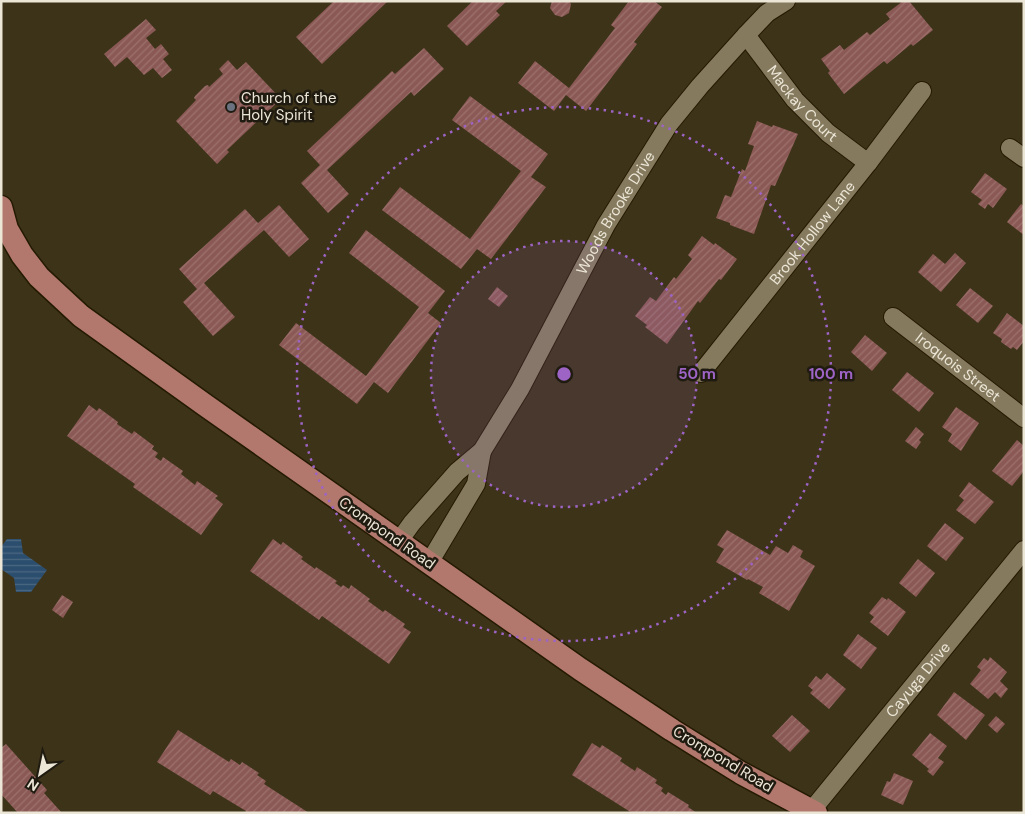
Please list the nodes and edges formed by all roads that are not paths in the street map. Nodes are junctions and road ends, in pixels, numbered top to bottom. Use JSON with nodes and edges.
{"nodes":[{"id":1,"x":786,"y":1,"type":"edge"},
{"id":2,"x":746,"y":36,"type":"junction"},
{"id":3,"x":922,"y":91,"type":"dead end"},
{"id":4,"x":868,"y":162,"type":"junction"},
{"id":5,"x":1,"y":207,"type":"edge"},
{"id":6,"x":4,"y":231,"type":"edge"},
{"id":7,"x":893,"y":317,"type":"dead end"},
{"id":8,"x":701,"y":373,"type":"dead end"},
{"id":9,"x":1024,"y":418,"type":"edge"},
{"id":10,"x":482,"y":451,"type":"junction"},
{"id":11,"x":399,"y":541,"type":"junction"},
{"id":12,"x":1024,"y":550,"type":"edge"},
{"id":13,"x":429,"y":563,"type":"junction"},
{"id":14,"x":814,"y":812,"type":"edge"}],
"edges":[{"from":1,"to":2,"type":"street","name":"Woods Brooke Drive"},
{"from":2,"to":4,"type":"street","name":"Mackay Court"},
{"from":2,"to":10,"type":"street","name":"Woods Brooke Drive"},
{"from":3,"to":4,"type":"street","name":"Brook Hollow Lane"},
{"from":4,"to":8,"type":"street","name":"Brook Hollow Lane"},
{"from":5,"to":6,"type":"main road","name":"Crompond Road"},
{"from":6,"to":11,"type":"main road","name":"Crompond Road"},
{"from":7,"to":9,"type":"street","name":"Iroquois Street"},
{"from":10,"to":11,"type":"street","name":"Woods Brooke Drive"},
{"from":10,"to":13,"type":"street","name":"Woods Brooke Drive"},
{"from":11,"to":13,"type":"main road","name":"Crompond Road"},
{"from":12,"to":14,"type":"street","name":"Cayuga Drive"},
{"from":13,"to":14,"type":"main road","name":"Crompond Road"}]}
